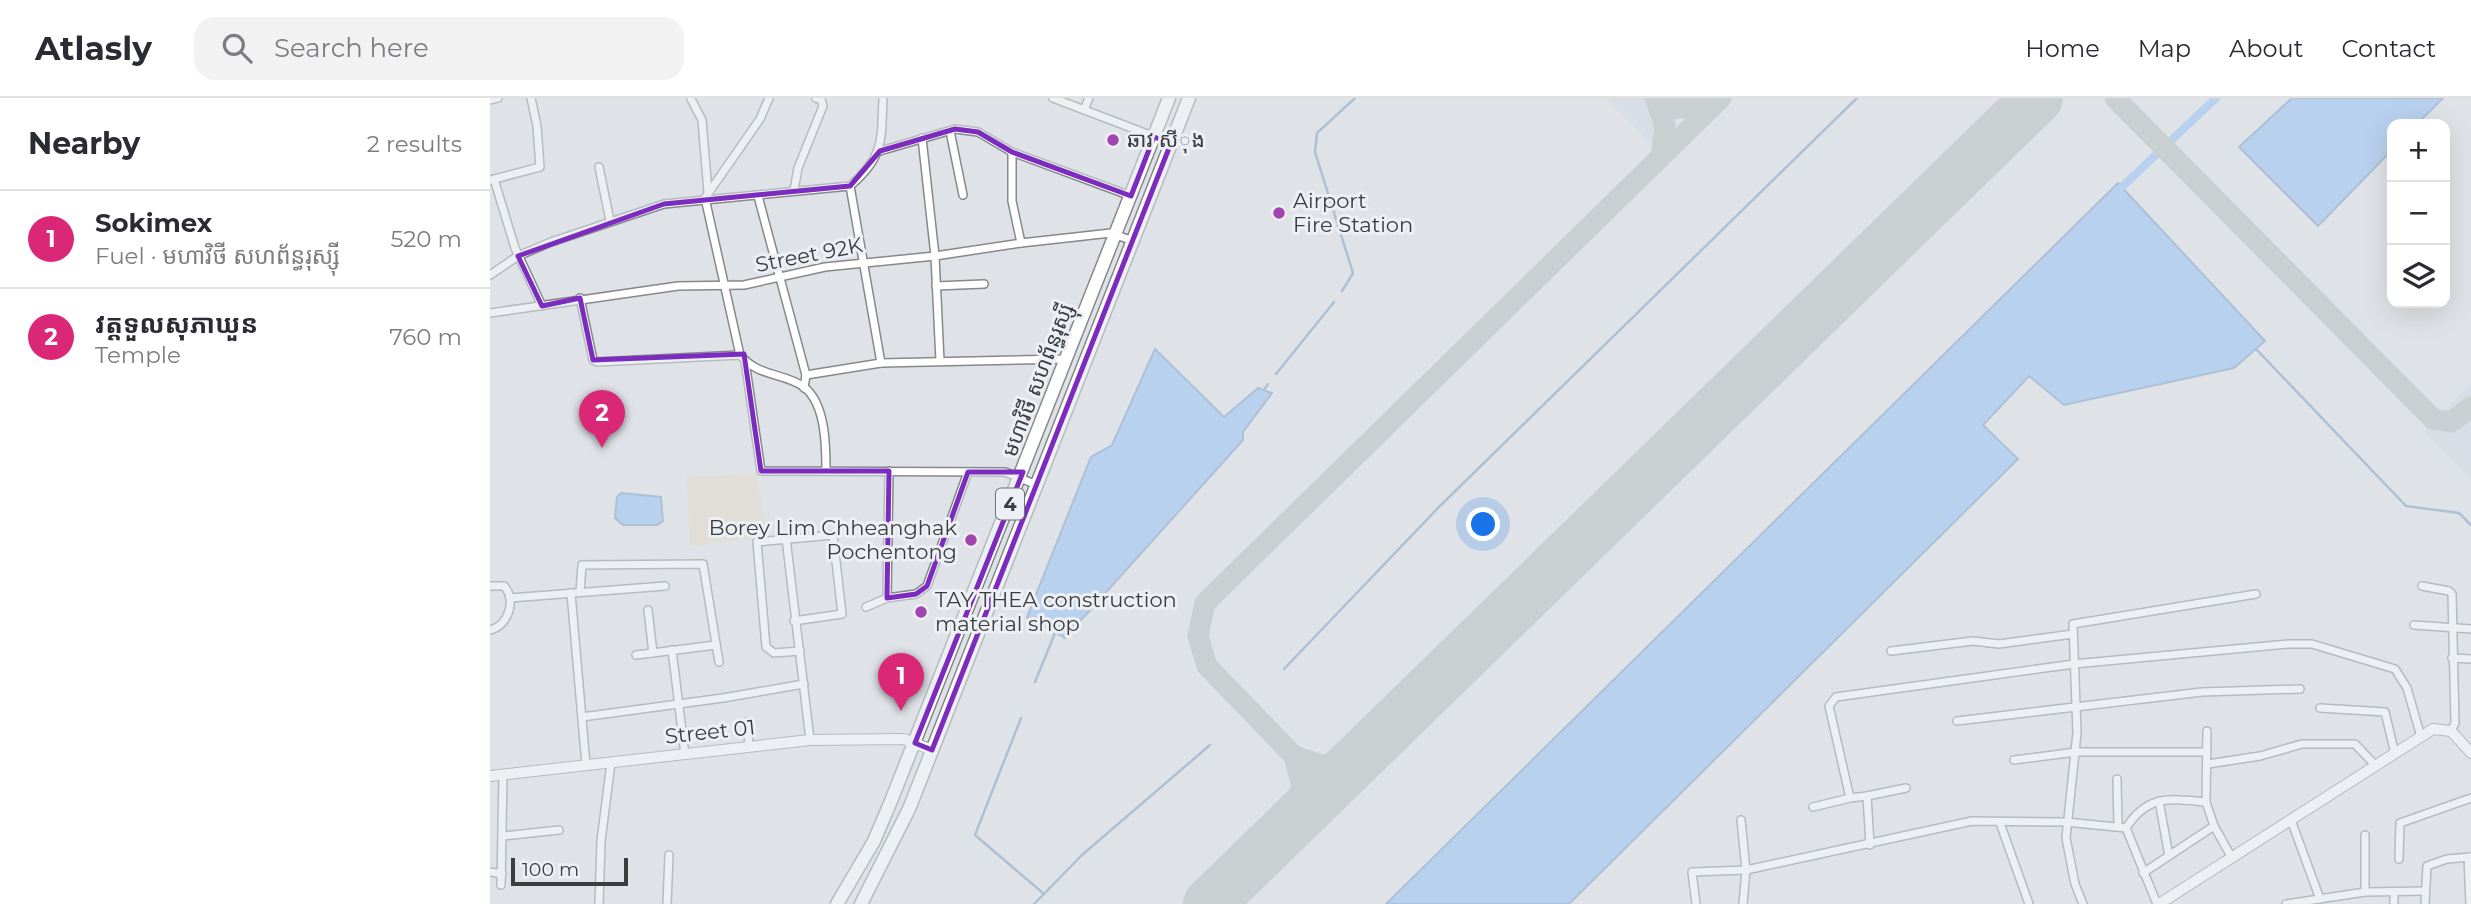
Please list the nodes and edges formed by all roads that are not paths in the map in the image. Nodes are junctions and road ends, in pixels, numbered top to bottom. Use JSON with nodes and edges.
{"nodes":[{"id":1,"x":498,"y":98,"type":"edge"},
{"id":2,"x":531,"y":98,"type":"edge"},
{"id":3,"x":769,"y":98,"type":"edge"},
{"id":4,"x":816,"y":98,"type":"edge"},
{"id":5,"x":883,"y":98,"type":"edge"},
{"id":6,"x":1053,"y":98,"type":"edge"},
{"id":7,"x":1089,"y":98,"type":"edge"},
{"id":8,"x":1169,"y":98,"type":"edge"},
{"id":9,"x":1189,"y":98,"type":"edge"},
{"id":10,"x":691,"y":99,"type":"edge"},
{"id":11,"x":490,"y":100,"type":"edge"},
{"id":12,"x":1084,"y":110,"type":"junction"},
{"id":13,"x":950,"y":131,"type":"junction"},
{"id":14,"x":1154,"y":137,"type":"junction"},
{"id":15,"x":922,"y":138,"type":"junction"},
{"id":16,"x":1171,"y":143,"type":"junction"},
{"id":17,"x":880,"y":150,"type":"junction"},
{"id":18,"x":1012,"y":152,"type":"junction"},
{"id":19,"x":599,"y":167,"type":"dead end"},
{"id":20,"x":492,"y":180,"type":"edge"},
{"id":21,"x":850,"y":186,"type":"junction"},
{"id":22,"x":794,"y":190,"type":"junction"},
{"id":23,"x":706,"y":195,"type":"junction"},
{"id":24,"x":963,"y":195,"type":"dead end"},
{"id":25,"x":758,"y":196,"type":"junction"},
{"id":26,"x":1130,"y":196,"type":"junction"},
{"id":27,"x":610,"y":221,"type":"junction"},
{"id":28,"x":1116,"y":235,"type":"junction"},
{"id":29,"x":1133,"y":241,"type":"junction"},
{"id":30,"x":1021,"y":243,"type":"junction"},
{"id":31,"x":518,"y":256,"type":"junction"},
{"id":32,"x":935,"y":256,"type":"junction"},
{"id":33,"x":864,"y":261,"type":"junction"},
{"id":34,"x":490,"y":275,"type":"edge"},
{"id":35,"x":781,"y":278,"type":"junction"},
{"id":36,"x":984,"y":284,"type":"dead end"},
{"id":37,"x":723,"y":286,"type":"junction"},
{"id":38,"x":936,"y":286,"type":"junction"},
{"id":39,"x":580,"y":298,"type":"junction"},
{"id":40,"x":542,"y":306,"type":"junction"},
{"id":41,"x":490,"y":313,"type":"edge"},
{"id":42,"x":743,"y":358,"type":"junction"},
{"id":43,"x":1067,"y":359,"type":"junction"},
{"id":44,"x":940,"y":360,"type":"junction"},
{"id":45,"x":881,"y":363,"type":"junction"},
{"id":46,"x":806,"y":375,"type":"junction"},
{"id":47,"x":804,"y":388,"type":"junction"},
{"id":48,"x":826,"y":471,"type":"junction"},
{"id":49,"x":889,"y":471,"type":"junction"},
{"id":50,"x":968,"y":472,"type":"junction"},
{"id":51,"x":1020,"y":478,"type":"junction"},
{"id":52,"x":1037,"y":485,"type":"junction"},
{"id":53,"x":786,"y":538,"type":"junction"},
{"id":54,"x":490,"y":586,"type":"edge"},
{"id":55,"x":665,"y":586,"type":"dead end"},
{"id":56,"x":2422,"y":586,"type":"dead end"},
{"id":57,"x":580,"y":592,"type":"junction"},
{"id":58,"x":571,"y":593,"type":"junction"},
{"id":59,"x":2256,"y":594,"type":"dead end"},
{"id":60,"x":510,"y":598,"type":"junction"},
{"id":61,"x":887,"y":598,"type":"junction"},
{"id":62,"x":866,"y":607,"type":"dead end"},
{"id":63,"x":648,"y":610,"type":"dead end"},
{"id":64,"x":794,"y":621,"type":"junction"},
{"id":65,"x":2414,"y":625,"type":"dead end"},
{"id":66,"x":2452,"y":627,"type":"junction"},
{"id":67,"x":2471,"y":629,"type":"edge"},
{"id":68,"x":490,"y":630,"type":"edge"},
{"id":69,"x":2073,"y":634,"type":"junction"},
{"id":70,"x":716,"y":645,"type":"junction"},
{"id":71,"x":672,"y":650,"type":"junction"},
{"id":72,"x":800,"y":651,"type":"junction"},
{"id":73,"x":1891,"y":651,"type":"dead end"},
{"id":74,"x":653,"y":653,"type":"junction"},
{"id":75,"x":636,"y":655,"type":"dead end"},
{"id":76,"x":2452,"y":658,"type":"junction"},
{"id":77,"x":2471,"y":659,"type":"edge"},
{"id":78,"x":719,"y":662,"type":"dead end"},
{"id":79,"x":2074,"y":664,"type":"junction"},
{"id":80,"x":804,"y":684,"type":"junction"},
{"id":81,"x":2300,"y":689,"type":"dead end"},
{"id":82,"x":679,"y":704,"type":"junction"},
{"id":83,"x":2077,"y":705,"type":"junction"},
{"id":84,"x":2320,"y":708,"type":"dead end"},
{"id":85,"x":582,"y":717,"type":"junction"},
{"id":86,"x":1957,"y":721,"type":"dead end"},
{"id":87,"x":747,"y":722,"type":"dead end"},
{"id":88,"x":2207,"y":731,"type":"dead end"},
{"id":89,"x":2451,"y":731,"type":"junction"},
{"id":90,"x":2421,"y":737,"type":"junction"},
{"id":91,"x":810,"y":740,"type":"junction"},
{"id":92,"x":915,"y":743,"type":"junction"},
{"id":93,"x":749,"y":747,"type":"junction"},
{"id":94,"x":932,"y":750,"type":"junction"},
{"id":95,"x":2076,"y":752,"type":"junction"},
{"id":96,"x":2207,"y":752,"type":"junction"},
{"id":97,"x":2471,"y":753,"type":"edge"},
{"id":98,"x":685,"y":754,"type":"junction"},
{"id":99,"x":2395,"y":754,"type":"junction"},
{"id":100,"x":2014,"y":760,"type":"dead end"},
{"id":101,"x":611,"y":762,"type":"junction"},
{"id":102,"x":2208,"y":764,"type":"junction"},
{"id":103,"x":586,"y":765,"type":"junction"},
{"id":104,"x":2376,"y":766,"type":"junction"},
{"id":105,"x":503,"y":775,"type":"junction"},
{"id":106,"x":490,"y":776,"type":"edge"},
{"id":107,"x":2117,"y":779,"type":"dead end"},
{"id":108,"x":1906,"y":788,"type":"dead end"},
{"id":109,"x":1867,"y":796,"type":"junction"},
{"id":110,"x":1850,"y":798,"type":"junction"},
{"id":111,"x":2471,"y":798,"type":"edge"},
{"id":112,"x":2159,"y":801,"type":"junction"},
{"id":113,"x":2206,"y":802,"type":"junction"},
{"id":114,"x":1813,"y":807,"type":"dead end"},
{"id":115,"x":1741,"y":820,"type":"dead end"},
{"id":116,"x":2291,"y":820,"type":"junction"},
{"id":117,"x":2000,"y":822,"type":"junction"},
{"id":118,"x":2066,"y":822,"type":"junction"},
{"id":119,"x":2214,"y":826,"type":"junction"},
{"id":120,"x":2122,"y":827,"type":"junction"},
{"id":121,"x":559,"y":830,"type":"dead end"},
{"id":122,"x":2365,"y":835,"type":"dead end"},
{"id":123,"x":503,"y":836,"type":"junction"},
{"id":124,"x":1870,"y":845,"type":"junction"},
{"id":125,"x":669,"y":855,"type":"dead end"},
{"id":126,"x":2169,"y":856,"type":"junction"},
{"id":127,"x":2470,"y":857,"type":"edge"},
{"id":128,"x":2232,"y":858,"type":"junction"},
{"id":129,"x":2399,"y":859,"type":"dead end"},
{"id":130,"x":1746,"y":870,"type":"junction"},
{"id":131,"x":490,"y":872,"type":"edge"},
{"id":132,"x":2143,"y":873,"type":"junction"},
{"id":133,"x":502,"y":874,"type":"junction"},
{"id":134,"x":502,"y":885,"type":"dead end"},
{"id":135,"x":2425,"y":891,"type":"junction"},
{"id":136,"x":2365,"y":892,"type":"junction"},
{"id":137,"x":2394,"y":893,"type":"junction"},
{"id":138,"x":2320,"y":899,"type":"junction"},
{"id":139,"x":599,"y":904,"type":"edge"},
{"id":140,"x":667,"y":904,"type":"edge"},
{"id":141,"x":837,"y":904,"type":"edge"},
{"id":142,"x":861,"y":904,"type":"edge"},
{"id":143,"x":1696,"y":904,"type":"edge"},
{"id":144,"x":1743,"y":904,"type":"edge"},
{"id":145,"x":2029,"y":904,"type":"edge"},
{"id":146,"x":2082,"y":904,"type":"edge"},
{"id":147,"x":2158,"y":904,"type":"edge"},
{"id":148,"x":2286,"y":904,"type":"edge"},
{"id":149,"x":2394,"y":904,"type":"edge"},
{"id":150,"x":2425,"y":904,"type":"edge"},
{"id":151,"x":2470,"y":904,"type":"edge"}],
"edges":[{"from":1,"to":11,"type":"street"},
{"from":2,"to":20,"type":"street"},
{"from":3,"to":23,"type":"street"},
{"from":4,"to":22,"type":"street"},
{"from":5,"to":17,"type":"street"},
{"from":6,"to":12,"type":"street"},
{"from":7,"to":12,"type":"street"},
{"from":8,"to":14,"type":"highway","name":"មហាវិថី សហព័ន្ធរុស្ស៊ី","number":"4"},
{"from":9,"to":16,"type":"highway","name":"មហាវិថី សហព័ន្ធរុស្ស៊ី","number":"4"},
{"from":10,"to":23,"type":"street"},
{"from":12,"to":14,"type":"street"},
{"from":13,"to":15,"type":"street"},
{"from":13,"to":18,"type":"street"},
{"from":13,"to":24,"type":"street"},
{"from":14,"to":16,"type":"street"},
{"from":14,"to":26,"type":"highway","name":"មហាវិថី សហព័ន្ធរុស្ស៊ី","number":"4"},
{"from":15,"to":17,"type":"street"},
{"from":15,"to":32,"type":"street"},
{"from":16,"to":29,"type":"highway","name":"មហាវិថី សហព័ន្ធរុស្ស៊ី","number":"4"},
{"from":17,"to":21,"type":"street"},
{"from":18,"to":26,"type":"street"},
{"from":18,"to":30,"type":"street"},
{"from":19,"to":27,"type":"street"},
{"from":20,"to":31,"type":"street"},
{"from":21,"to":22,"type":"street"},
{"from":21,"to":33,"type":"street"},
{"from":22,"to":25,"type":"street"},
{"from":23,"to":25,"type":"street"},
{"from":23,"to":27,"type":"street"},
{"from":23,"to":37,"type":"street"},
{"from":25,"to":35,"type":"street"},
{"from":26,"to":28,"type":"highway","name":"មហាវិថី សហព័ន្ធរុស្ស៊ី","number":"4"},
{"from":27,"to":31,"type":"street"},
{"from":28,"to":29,"type":"street","name":"Street 92K"},
{"from":28,"to":30,"type":"street","name":"Street 92K"},
{"from":28,"to":43,"type":"highway","name":"មហាវិថី សហព័ន្ធរុស្ស៊ី","number":"4"},
{"from":29,"to":52,"type":"highway","name":"មហាវិថី សហព័ន្ធរុស្ស៊ី","number":"4"},
{"from":30,"to":32,"type":"street","name":"Street 92K"},
{"from":31,"to":34,"type":"street"},
{"from":31,"to":40,"type":"street"},
{"from":32,"to":33,"type":"street","name":"Street 92K"},
{"from":32,"to":38,"type":"street"},
{"from":33,"to":35,"type":"street","name":"Street 92K"},
{"from":33,"to":45,"type":"street"},
{"from":35,"to":37,"type":"street","name":"Street 92K"},
{"from":35,"to":46,"type":"street"},
{"from":36,"to":38,"type":"street"},
{"from":37,"to":39,"type":"street","name":"Street 92K"},
{"from":37,"to":42,"type":"street"},
{"from":38,"to":44,"type":"street"},
{"from":39,"to":40,"type":"street","name":"Street 92K"},
{"from":39,"to":42,"type":"street"},
{"from":40,"to":41,"type":"street","name":"Street 92K"},
{"from":42,"to":47,"type":"street"},
{"from":42,"to":48,"type":"street"},
{"from":43,"to":44,"type":"street"},
{"from":43,"to":51,"type":"highway","name":"មហាវិថី សហព័ន្ធរុស្ស៊ី","number":"4"},
{"from":44,"to":45,"type":"street"},
{"from":45,"to":46,"type":"street"},
{"from":46,"to":47,"type":"street"},
{"from":47,"to":48,"type":"street"},
{"from":48,"to":49,"type":"street"},
{"from":49,"to":50,"type":"street"},
{"from":49,"to":61,"type":"street"},
{"from":50,"to":51,"type":"street"},
{"from":50,"to":61,"type":"street"},
{"from":51,"to":52,"type":"street"},
{"from":51,"to":92,"type":"highway","name":"មហាវិថី សហព័ន្ធរុស្ស៊ី","number":"4"},
{"from":52,"to":94,"type":"highway","name":"មហាវិថី សហព័ន្ធរុស្ស៊ី","number":"4"},
{"from":53,"to":64,"type":"street"},
{"from":53,"to":64,"type":"street"},
{"from":53,"to":72,"type":"street"},
{"from":54,"to":60,"type":"street"},
{"from":55,"to":57,"type":"street"},
{"from":56,"to":66,"type":"street"},
{"from":57,"to":58,"type":"street"},
{"from":57,"to":70,"type":"street"},
{"from":58,"to":60,"type":"street"},
{"from":58,"to":85,"type":"street"},
{"from":59,"to":69,"type":"street"},
{"from":60,"to":68,"type":"street"},
{"from":61,"to":62,"type":"street"},
{"from":63,"to":74,"type":"street"},
{"from":64,"to":72,"type":"street"},
{"from":65,"to":66,"type":"street"},
{"from":66,"to":67,"type":"street"},
{"from":66,"to":76,"type":"street"},
{"from":69,"to":73,"type":"street"},
{"from":69,"to":79,"type":"street"},
{"from":70,"to":71,"type":"street"},
{"from":70,"to":78,"type":"street"},
{"from":71,"to":74,"type":"street"},
{"from":71,"to":82,"type":"street"},
{"from":72,"to":80,"type":"street"},
{"from":74,"to":75,"type":"street"},
{"from":76,"to":77,"type":"street"},
{"from":76,"to":89,"type":"street"},
{"from":79,"to":83,"type":"street"},
{"from":79,"to":90,"type":"street"},
{"from":79,"to":110,"type":"street"},
{"from":80,"to":82,"type":"street"},
{"from":80,"to":91,"type":"street"},
{"from":81,"to":83,"type":"street"},
{"from":82,"to":85,"type":"street"},
{"from":82,"to":98,"type":"street"},
{"from":83,"to":86,"type":"street"},
{"from":83,"to":95,"type":"street"},
{"from":84,"to":99,"type":"street"},
{"from":85,"to":103,"type":"street"},
{"from":87,"to":93,"type":"street"},
{"from":88,"to":96,"type":"street"},
{"from":89,"to":90,"type":"street"},
{"from":89,"to":97,"type":"street"},
{"from":90,"to":99,"type":"street"},
{"from":91,"to":92,"type":"street","name":"Street 01"},
{"from":91,"to":93,"type":"street","name":"Street 01"},
{"from":92,"to":94,"type":"street","name":"Street 01"},
{"from":92,"to":141,"type":"highway","name":"មហាវិថី សហព័ន្ធរុស្ស៊ី","number":"4"},
{"from":93,"to":98,"type":"street","name":"Street 01"},
{"from":94,"to":142,"type":"highway","name":"មហាវិថី សហព័ន្ធរុស្ស៊ី","number":"4"},
{"from":95,"to":96,"type":"street"},
{"from":95,"to":100,"type":"street"},
{"from":95,"to":118,"type":"street"},
{"from":96,"to":102,"type":"street"},
{"from":98,"to":101,"type":"street","name":"Street 01"},
{"from":99,"to":104,"type":"street"},
{"from":101,"to":103,"type":"street","name":"Street 01"},
{"from":101,"to":139,"type":"street"},
{"from":102,"to":104,"type":"street"},
{"from":102,"to":113,"type":"street"},
{"from":103,"to":105,"type":"street","name":"Street 01"},
{"from":104,"to":116,"type":"street"},
{"from":105,"to":106,"type":"street","name":"Street 01"},
{"from":105,"to":123,"type":"street"},
{"from":107,"to":120,"type":"street"},
{"from":108,"to":109,"type":"street"},
{"from":109,"to":110,"type":"street"},
{"from":109,"to":124,"type":"street"},
{"from":110,"to":114,"type":"street"},
{"from":111,"to":129,"type":"street"},
{"from":112,"to":113,"type":"street"},
{"from":112,"to":120,"type":"street"},
{"from":112,"to":126,"type":"street"},
{"from":113,"to":119,"type":"street"},
{"from":115,"to":130,"type":"street"},
{"from":116,"to":128,"type":"street"},
{"from":116,"to":138,"type":"street"},
{"from":117,"to":118,"type":"street"},
{"from":117,"to":124,"type":"street"},
{"from":117,"to":145,"type":"street"},
{"from":118,"to":120,"type":"street"},
{"from":118,"to":146,"type":"street"},
{"from":119,"to":126,"type":"street"},
{"from":119,"to":128,"type":"street"},
{"from":120,"to":132,"type":"street"},
{"from":121,"to":123,"type":"street"},
{"from":122,"to":136,"type":"street"},
{"from":123,"to":133,"type":"street"},
{"from":124,"to":130,"type":"street"},
{"from":125,"to":140,"type":"street"},
{"from":126,"to":132,"type":"street"},
{"from":127,"to":135,"type":"street"},
{"from":127,"to":151,"type":"street"},
{"from":128,"to":147,"type":"street"},
{"from":130,"to":143,"type":"street"},
{"from":130,"to":144,"type":"street"},
{"from":131,"to":133,"type":"street"},
{"from":132,"to":147,"type":"street"},
{"from":133,"to":134,"type":"street"},
{"from":135,"to":137,"type":"street"},
{"from":135,"to":150,"type":"street"},
{"from":136,"to":137,"type":"street"},
{"from":136,"to":138,"type":"street"},
{"from":137,"to":149,"type":"street"},
{"from":138,"to":148,"type":"street"}]}
